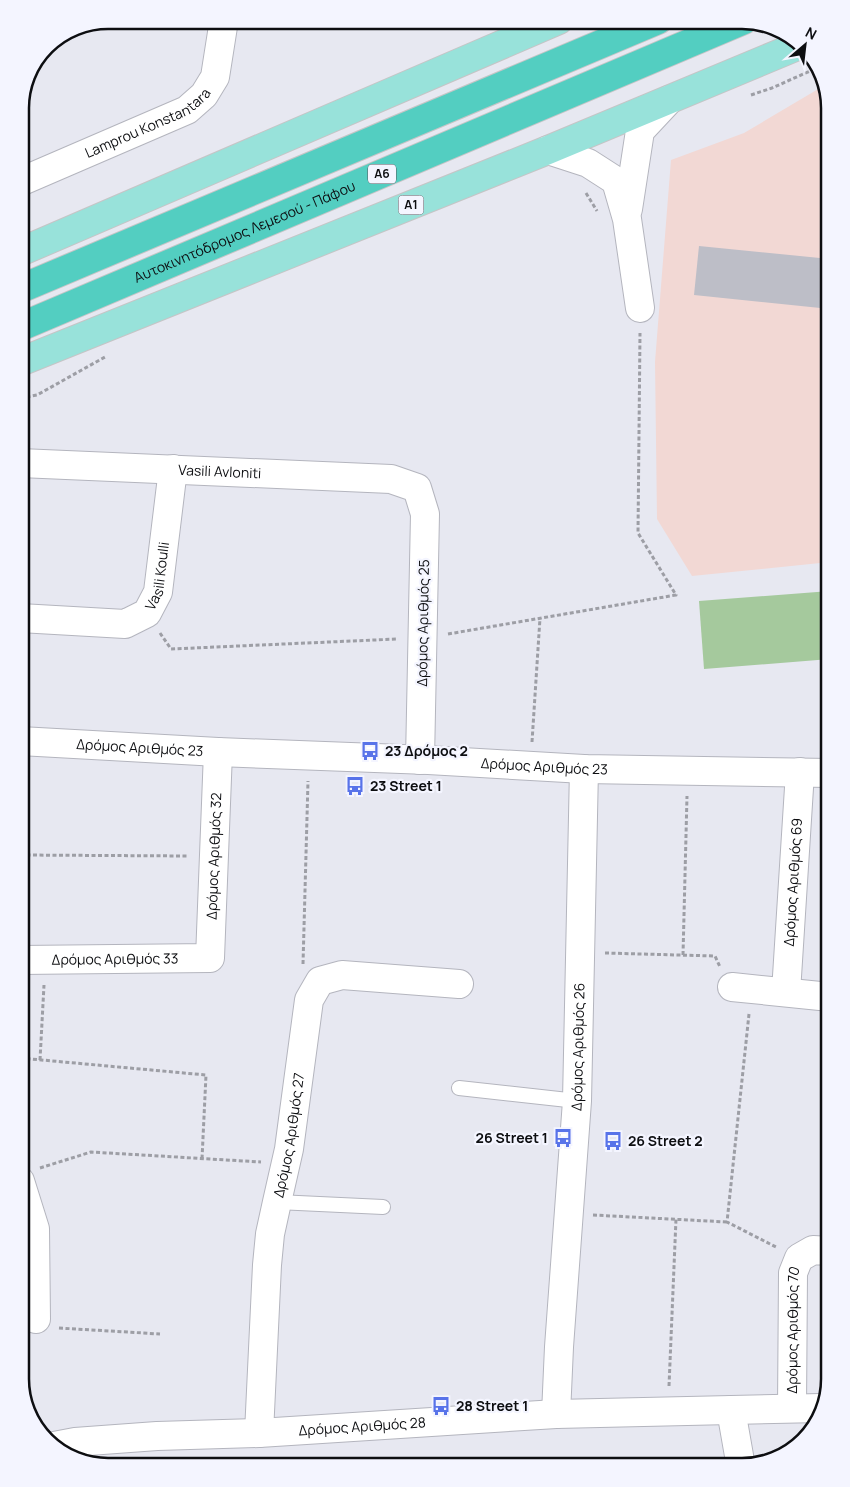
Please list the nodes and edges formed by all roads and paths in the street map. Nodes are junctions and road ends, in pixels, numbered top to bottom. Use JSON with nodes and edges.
{"nodes":[{"id":1,"x":222,"y":29,"type":"edge"},
{"id":2,"x":539,"y":29,"type":"edge"},
{"id":3,"x":637,"y":29,"type":"edge"},
{"id":4,"x":723,"y":29,"type":"edge"},
{"id":5,"x":780,"y":54,"type":"edge"},
{"id":6,"x":812,"y":70,"type":"edge"},
{"id":7,"x":744,"y":98,"type":"dead end"},
{"id":8,"x":670,"y":100,"type":"junction"},
{"id":9,"x":548,"y":150,"type":"junction"},
{"id":10,"x":29,"y":178,"type":"edge"},
{"id":11,"x":627,"y":219,"type":"junction"},
{"id":12,"x":29,"y":248,"type":"edge"},
{"id":13,"x":29,"y":286,"type":"edge"},
{"id":14,"x":640,"y":308,"type":"joint"},
{"id":15,"x":29,"y":323,"type":"edge"},
{"id":16,"x":29,"y":358,"type":"edge"},
{"id":17,"x":29,"y":463,"type":"edge"},
{"id":18,"x":173,"y":469,"type":"junction"},
{"id":19,"x":417,"y":488,"type":"joint"},
{"id":20,"x":147,"y":614,"type":"junction"},
{"id":21,"x":540,"y":618,"type":"junction"},
{"id":22,"x":29,"y":619,"type":"edge"},
{"id":23,"x":422,"y":638,"type":"junction"},
{"id":24,"x":29,"y":742,"type":"edge"},
{"id":25,"x":218,"y":752,"type":"junction"},
{"id":26,"x":308,"y":755,"type":"junction"},
{"id":27,"x":420,"y":760,"type":"junction"},
{"id":28,"x":531,"y":766,"type":"junction"},
{"id":29,"x":584,"y":769,"type":"junction"},
{"id":30,"x":688,"y":771,"type":"junction"},
{"id":31,"x":800,"y":772,"type":"junction"},
{"id":32,"x":821,"y":773,"type":"edge"},
{"id":33,"x":29,"y":855,"type":"edge"},
{"id":34,"x":214,"y":856,"type":"junction"},
{"id":35,"x":580,"y":952,"type":"junction"},
{"id":36,"x":683,"y":955,"type":"junction"},
{"id":37,"x":210,"y":958,"type":"joint"},
{"id":38,"x":33,"y":960,"type":"edge"},
{"id":39,"x":303,"y":967,"type":"dead end"},
{"id":40,"x":459,"y":984,"type":"dead end"},
{"id":41,"x":742,"y":988,"type":"junction"},
{"id":42,"x":786,"y":992,"type":"junction"},
{"id":43,"x":821,"y":996,"type":"edge"},
{"id":44,"x":29,"y":1059,"type":"edge"},
{"id":45,"x":40,"y":1060,"type":"junction"},
{"id":46,"x":459,"y":1088,"type":"dead end"},
{"id":47,"x":577,"y":1101,"type":"junction"},
{"id":48,"x":202,"y":1159,"type":"junction"},
{"id":49,"x":286,"y":1163,"type":"junction"},
{"id":50,"x":29,"y":1175,"type":"edge"},
{"id":51,"x":277,"y":1202,"type":"junction"},
{"id":52,"x":383,"y":1208,"type":"dead end"},
{"id":53,"x":568,"y":1214,"type":"junction"},
{"id":54,"x":676,"y":1219,"type":"junction"},
{"id":55,"x":727,"y":1222,"type":"junction"},
{"id":56,"x":821,"y":1250,"type":"edge"},
{"id":57,"x":799,"y":1258,"type":"junction"},
{"id":58,"x":36,"y":1318,"type":"joint"},
{"id":59,"x":160,"y":1334,"type":"dead end"},
{"id":60,"x":792,"y":1408,"type":"junction"},
{"id":61,"x":815,"y":1408,"type":"edge"},
{"id":62,"x":731,"y":1410,"type":"junction"},
{"id":63,"x":668,"y":1411,"type":"junction"},
{"id":64,"x":556,"y":1414,"type":"junction"},
{"id":65,"x":258,"y":1433,"type":"junction"},
{"id":66,"x":69,"y":1448,"type":"edge"},
{"id":67,"x":739,"y":1458,"type":"edge"}],
"edges":[{"from":1,"to":10,"type":"street","name":"Lamprou Konstantara"},
{"from":2,"to":12,"type":"main road"},
{"from":3,"to":13,"type":"highway","number":"A6"},
{"from":4,"to":15,"type":"highway","name":"Αυτοκινητόδρομος Λεμεσού - Πάφου","number":"A6"},
{"from":5,"to":8,"type":"main road","number":"A1"},
{"from":6,"to":7,"type":"path"},
{"from":8,"to":9,"type":"main road","number":"A1"},
{"from":8,"to":11,"type":"street"},
{"from":9,"to":11,"type":"street"},
{"from":9,"to":16,"type":"main road","number":"A1"},
{"from":11,"to":14,"type":"street"},
{"from":14,"to":21,"type":"path"},
{"from":17,"to":18,"type":"street","name":"Vasili Avloniti"},
{"from":18,"to":19,"type":"street","name":"Vasili Avloniti"},
{"from":18,"to":20,"type":"street","name":"Vasili Koulli"},
{"from":19,"to":23,"type":"street","name":"Δρόμος Αριθμός 25"},
{"from":20,"to":22,"type":"street","name":"Vasili Koulli"},
{"from":20,"to":23,"type":"path"},
{"from":21,"to":23,"type":"path"},
{"from":21,"to":28,"type":"path"},
{"from":23,"to":27,"type":"street","name":"Δρόμος Αριθμός 25"},
{"from":24,"to":25,"type":"street","name":"Δρόμος Αριθμός 23"},
{"from":25,"to":26,"type":"street","name":"Δρόμος Αριθμός 23"},
{"from":25,"to":34,"type":"street","name":"Δρόμος Αριθμός 32"},
{"from":26,"to":27,"type":"street","name":"Δρόμος Αριθμός 23"},
{"from":26,"to":39,"type":"path"},
{"from":27,"to":28,"type":"street","name":"Δρόμος Αριθμός 23"},
{"from":28,"to":29,"type":"street","name":"Δρόμος Αριθμός 23"},
{"from":29,"to":30,"type":"street","name":"Δρόμος Αριθμός 23"},
{"from":29,"to":35,"type":"street","name":"Δρόμος Αριθμός 26"},
{"from":30,"to":31,"type":"street","name":"Δρόμος Αριθμός 23"},
{"from":30,"to":36,"type":"path"},
{"from":31,"to":32,"type":"street","name":"Δρόμος Αριθμός 23"},
{"from":31,"to":42,"type":"street","name":"Δρόμος Αριθμός 69"},
{"from":33,"to":34,"type":"path"},
{"from":34,"to":37,"type":"street","name":"Δρόμος Αριθμός 32"},
{"from":35,"to":36,"type":"path"},
{"from":35,"to":47,"type":"street","name":"Δρόμος Αριθμός 26"},
{"from":36,"to":41,"type":"path"},
{"from":37,"to":38,"type":"street","name":"Δρόμος Αριθμός 33"},
{"from":38,"to":45,"type":"path"},
{"from":40,"to":49,"type":"street","name":"Δρόμος Αριθμός 27"},
{"from":41,"to":42,"type":"street"},
{"from":41,"to":55,"type":"path"},
{"from":42,"to":43,"type":"street"},
{"from":44,"to":45,"type":"path"},
{"from":45,"to":48,"type":"path"},
{"from":46,"to":47,"type":"lane"},
{"from":47,"to":53,"type":"street","name":"Δρόμος Αριθμός 26"},
{"from":48,"to":49,"type":"path"},
{"from":48,"to":50,"type":"path"},
{"from":49,"to":51,"type":"street","name":"Δρόμος Αριθμός 27"},
{"from":50,"to":58,"type":"street"},
{"from":51,"to":52,"type":"lane"},
{"from":51,"to":65,"type":"street","name":"Δρόμος Αριθμός 27"},
{"from":53,"to":54,"type":"path"},
{"from":53,"to":64,"type":"street","name":"Δρόμος Αριθμός 26"},
{"from":54,"to":55,"type":"path"},
{"from":54,"to":63,"type":"path"},
{"from":55,"to":57,"type":"path"},
{"from":56,"to":57,"type":"street","name":"Δρόμος Αριθμός 70"},
{"from":57,"to":60,"type":"street","name":"Δρόμος Αριθμός 70"},
{"from":58,"to":59,"type":"path"},
{"from":60,"to":61,"type":"street","name":"Δρόμος Αριθμός 28"},
{"from":60,"to":62,"type":"street","name":"Δρόμος Αριθμός 28"},
{"from":62,"to":63,"type":"street","name":"Δρόμος Αριθμός 28"},
{"from":62,"to":67,"type":"street"},
{"from":63,"to":64,"type":"street","name":"Δρόμος Αριθμός 28"},
{"from":64,"to":65,"type":"street","name":"Δρόμος Αριθμός 28"},
{"from":65,"to":66,"type":"street","name":"Δρόμος Αριθμός 28"}]}
